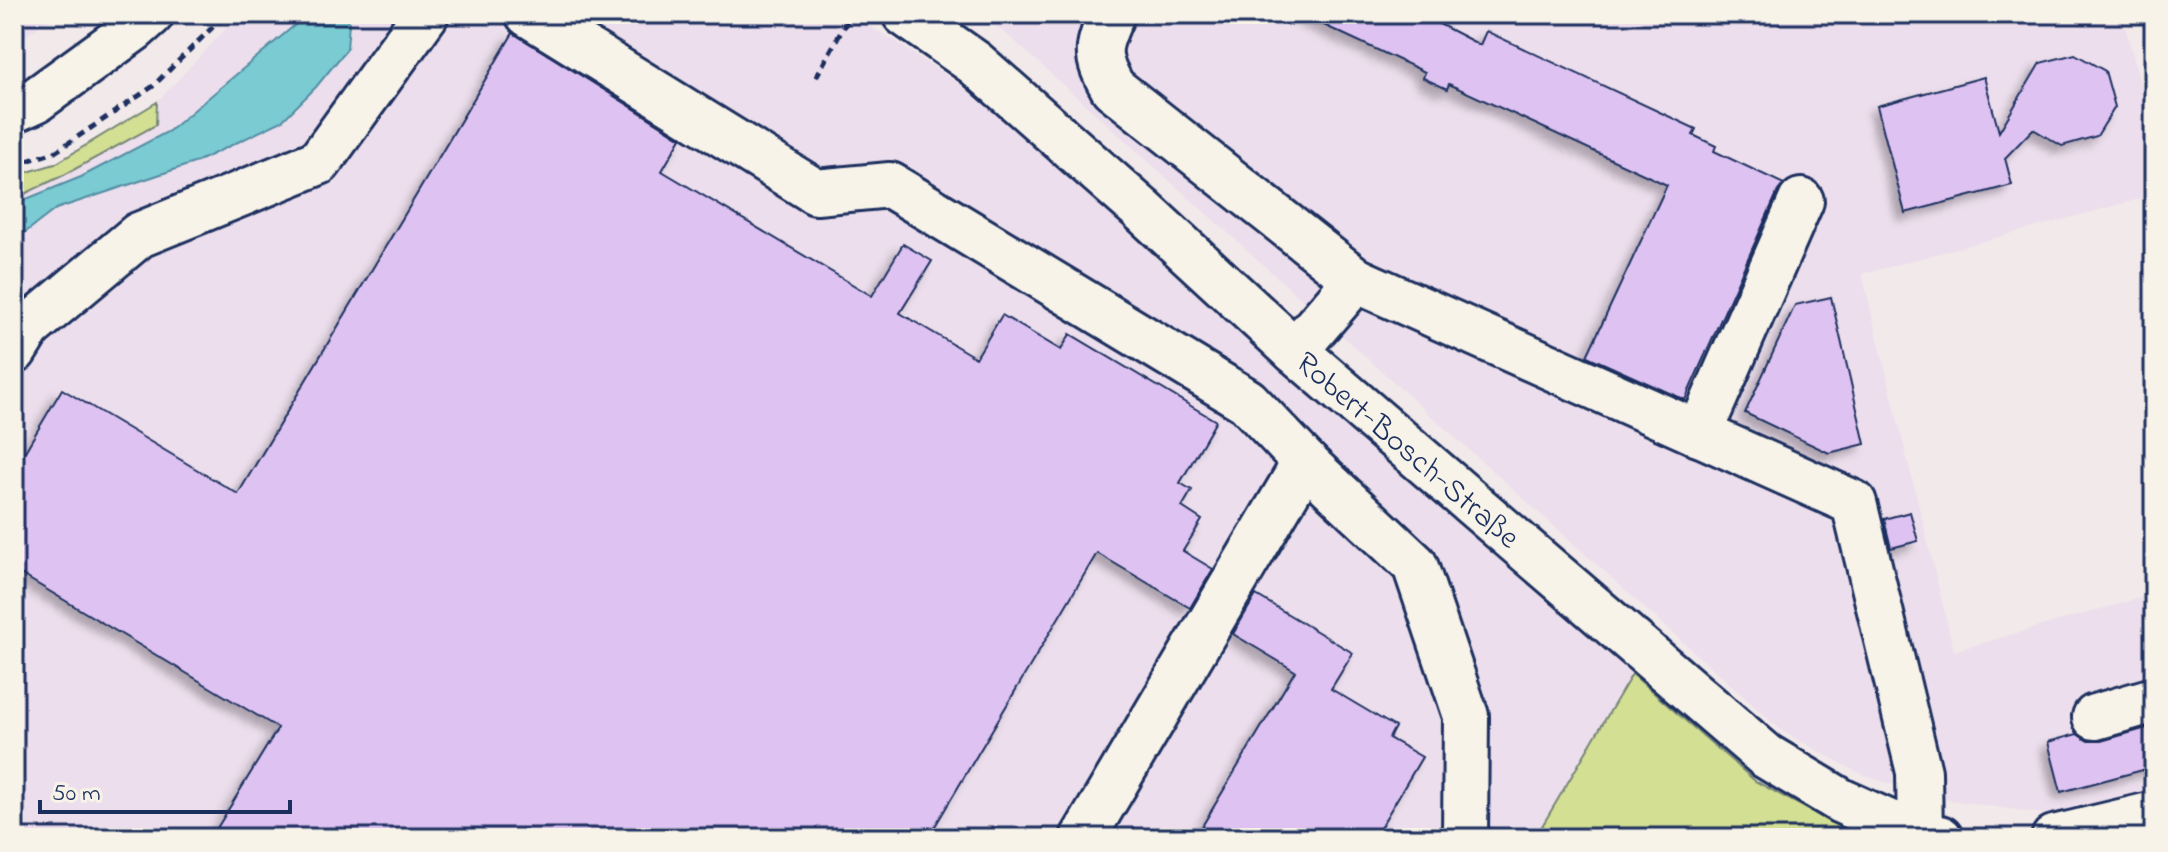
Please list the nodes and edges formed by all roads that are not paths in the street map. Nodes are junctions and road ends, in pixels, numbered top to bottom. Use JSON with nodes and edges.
{"nodes":[{"id":1,"x":151,"y":14,"type":"edge"},
{"id":2,"x":426,"y":14,"type":"edge"},
{"id":3,"x":528,"y":14,"type":"edge"},
{"id":4,"x":1112,"y":14,"type":"edge"},
{"id":5,"x":927,"y":20,"type":"edge"},
{"id":6,"x":14,"y":110,"type":"edge"},
{"id":7,"x":1801,"y":201,"type":"dead end"},
{"id":8,"x":1356,"y":280,"type":"junction"},
{"id":9,"x":14,"y":351,"type":"edge"},
{"id":10,"x":1295,"y":351,"type":"junction"},
{"id":11,"x":1699,"y":434,"type":"junction"},
{"id":12,"x":1305,"y":462,"type":"junction"},
{"id":13,"x":2154,"y":700,"type":"edge"},
{"id":14,"x":2095,"y":717,"type":"dead end"},
{"id":15,"x":2154,"y":814,"type":"edge"},
{"id":16,"x":1083,"y":838,"type":"edge"},
{"id":17,"x":1465,"y":838,"type":"edge"},
{"id":18,"x":1927,"y":838,"type":"edge"},
{"id":19,"x":2054,"y":838,"type":"edge"}],
"edges":[{"from":1,"to":6,"type":"street"},
{"from":2,"to":9,"type":"street"},
{"from":3,"to":12,"type":"street"},
{"from":4,"to":8,"type":"street"},
{"from":5,"to":10,"type":"street","name":"Robert-Bosch-Straße"},
{"from":7,"to":11,"type":"street"},
{"from":8,"to":10,"type":"street"},
{"from":8,"to":11,"type":"street"},
{"from":10,"to":18,"type":"street","name":"Robert-Bosch-Straße"},
{"from":11,"to":18,"type":"street"},
{"from":12,"to":16,"type":"street"},
{"from":12,"to":17,"type":"street"},
{"from":13,"to":14,"type":"street"},
{"from":15,"to":19,"type":"street"}]}
